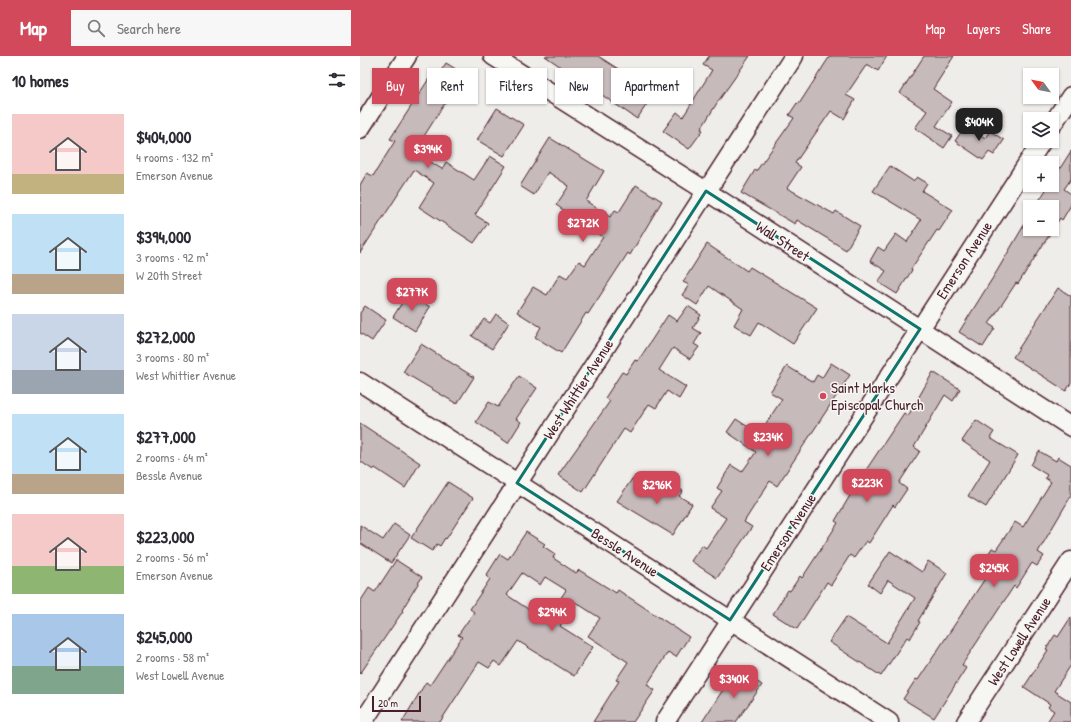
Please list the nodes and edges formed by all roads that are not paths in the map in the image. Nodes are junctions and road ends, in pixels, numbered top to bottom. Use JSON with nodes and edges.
{"nodes":[{"id":1,"x":407,"y":56,"type":"edge"},
{"id":2,"x":493,"y":56,"type":"edge"},
{"id":3,"x":794,"y":56,"type":"edge"},
{"id":4,"x":1071,"y":96,"type":"edge"},
{"id":5,"x":1059,"y":114,"type":"edge"},
{"id":6,"x":360,"y":129,"type":"edge"},
{"id":7,"x":1037,"y":148,"type":"edge"},
{"id":8,"x":706,"y":191,"type":"junction"},
{"id":9,"x":920,"y":329,"type":"junction"},
{"id":10,"x":360,"y":382,"type":"edge"},
{"id":11,"x":1071,"y":427,"type":"edge"},
{"id":12,"x":518,"y":483,"type":"junction"},
{"id":13,"x":1071,"y":561,"type":"edge"},
{"id":14,"x":730,"y":620,"type":"junction"},
{"id":15,"x":363,"y":722,"type":"edge"},
{"id":16,"x":665,"y":722,"type":"edge"},
{"id":17,"x":889,"y":722,"type":"edge"},
{"id":18,"x":966,"y":722,"type":"edge"}],
"edges":[{"from":1,"to":6,"type":"street"},
{"from":2,"to":8,"type":"street","name":"Wall Street"},
{"from":3,"to":8,"type":"street","name":"West Whittier Avenue"},
{"from":4,"to":5,"type":"street"},
{"from":7,"to":9,"type":"street","name":"Emerson Avenue"},
{"from":8,"to":9,"type":"street","name":"Wall Street"},
{"from":8,"to":12,"type":"street","name":"West Whittier Avenue"},
{"from":9,"to":11,"type":"street","name":"Wall Street"},
{"from":9,"to":14,"type":"street","name":"Emerson Avenue"},
{"from":10,"to":12,"type":"street","name":"Bessle Avenue"},
{"from":12,"to":14,"type":"street","name":"Bessle Avenue"},
{"from":12,"to":15,"type":"street","name":"West Whittier Avenue"},
{"from":13,"to":18,"type":"street","name":"West Lowell Avenue"},
{"from":14,"to":16,"type":"street","name":"Emerson Avenue"},
{"from":14,"to":17,"type":"street","name":"Bessle Avenue"}]}
